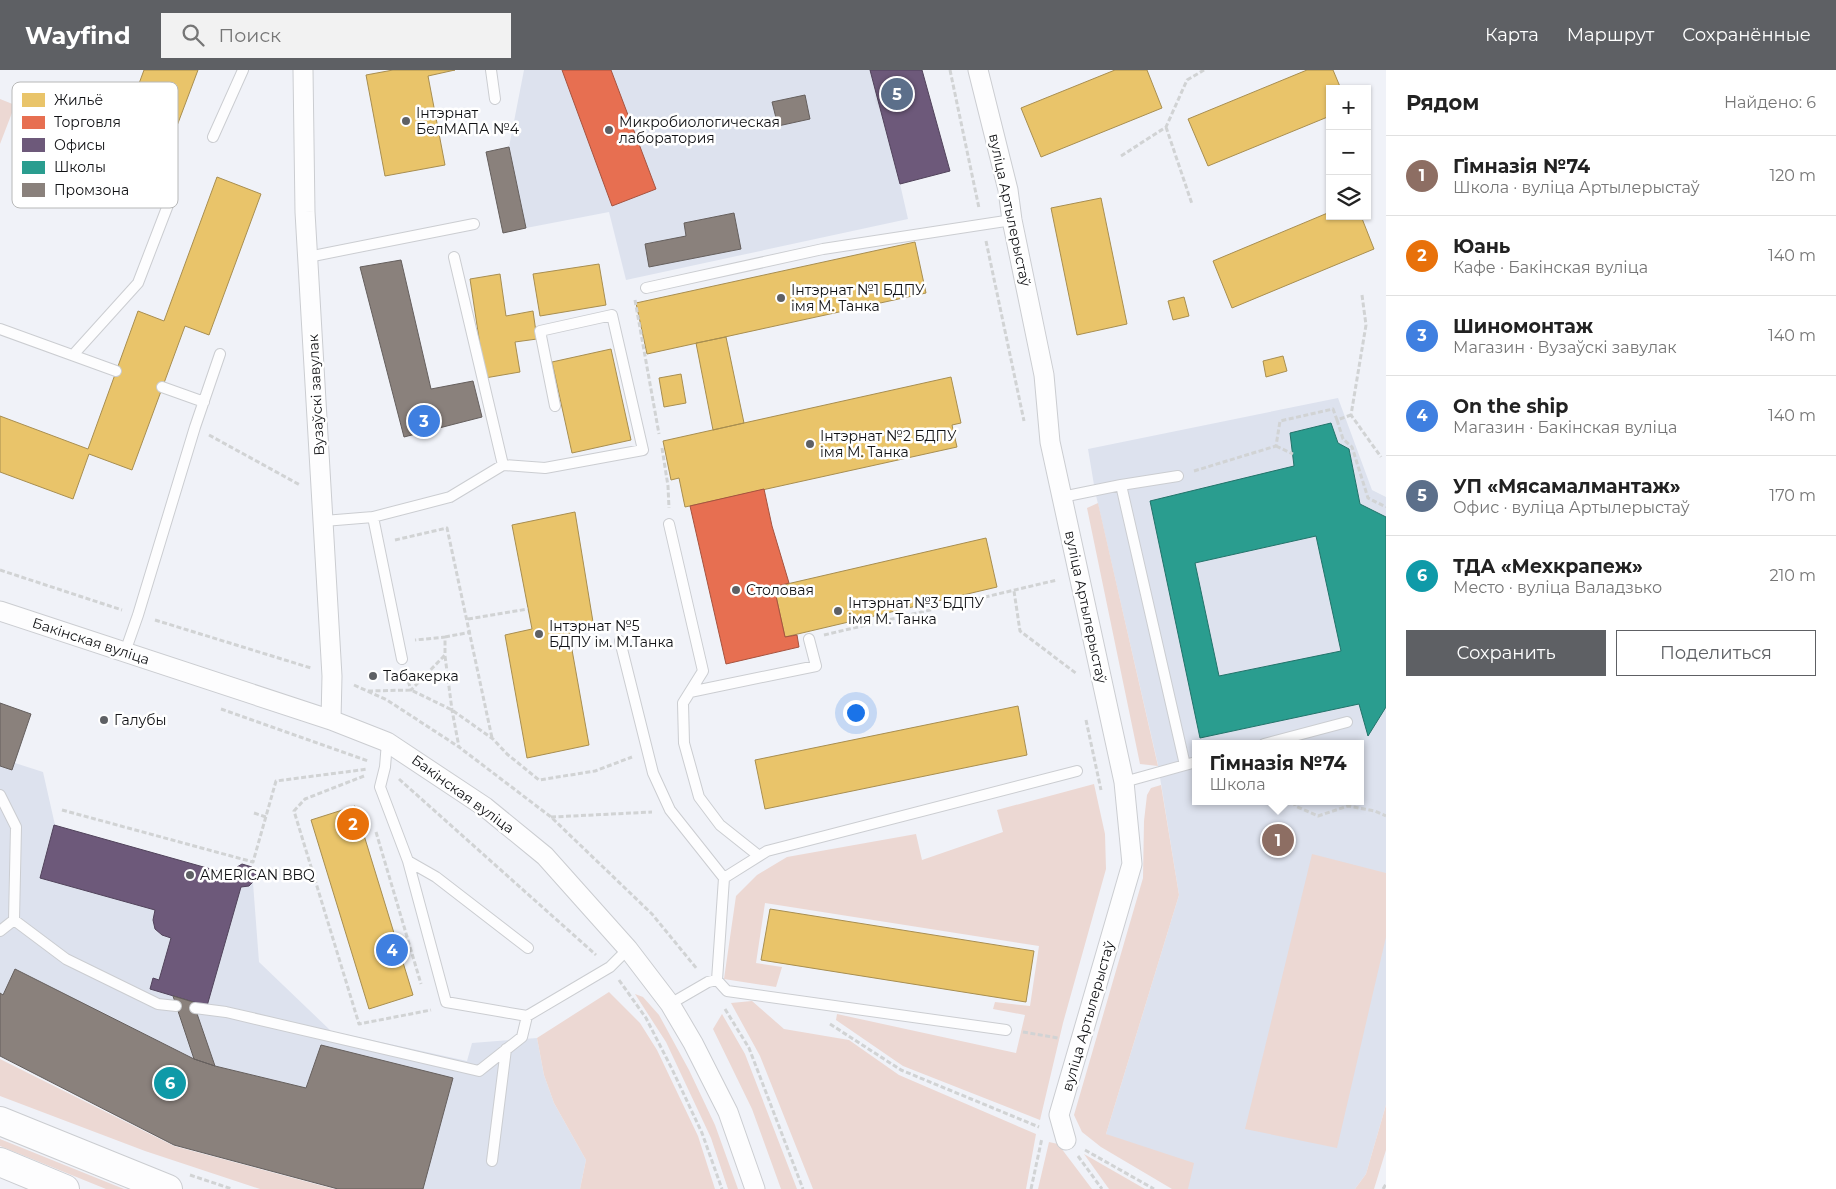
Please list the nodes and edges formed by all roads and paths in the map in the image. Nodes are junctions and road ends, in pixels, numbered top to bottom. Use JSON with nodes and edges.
{"nodes":[{"id":1,"x":243,"y":70,"type":"edge"},
{"id":2,"x":303,"y":70,"type":"edge"},
{"id":3,"x":491,"y":70,"type":"edge"},
{"id":4,"x":950,"y":70,"type":"edge"},
{"id":5,"x":978,"y":70,"type":"edge"},
{"id":6,"x":1204,"y":70,"type":"edge"},
{"id":7,"x":495,"y":99,"type":"dead end"},
{"id":8,"x":1166,"y":127,"type":"junction"},
{"id":9,"x":213,"y":137,"type":"dead end"},
{"id":10,"x":1121,"y":156,"type":"dead end"},
{"id":11,"x":1192,"y":204,"type":"dead end"},
{"id":12,"x":167,"y":208,"type":"edge"},
{"id":13,"x":1012,"y":220,"type":"junction"},
{"id":14,"x":474,"y":224,"type":"dead end"},
{"id":15,"x":982,"y":225,"type":"junction"},
{"id":16,"x":308,"y":257,"type":"junction"},
{"id":17,"x":454,"y":257,"type":"dead end"},
{"id":18,"x":646,"y":288,"type":"joint"},
{"id":19,"x":1362,"y":296,"type":"dead end"},
{"id":20,"x":0,"y":329,"type":"edge"},
{"id":21,"x":220,"y":354,"type":"dead end"},
{"id":22,"x":73,"y":355,"type":"junction"},
{"id":23,"x":116,"y":371,"type":"dead end"},
{"id":24,"x":162,"y":387,"type":"dead end"},
{"id":25,"x":204,"y":402,"type":"junction"},
{"id":26,"x":555,"y":406,"type":"dead end"},
{"id":27,"x":1351,"y":415,"type":"junction"},
{"id":28,"x":1338,"y":420,"type":"junction"},
{"id":29,"x":195,"y":427,"type":"junction"},
{"id":30,"x":1026,"y":427,"type":"dead end"},
{"id":31,"x":1276,"y":446,"type":"junction"},
{"id":32,"x":1293,"y":454,"type":"dead end"},
{"id":33,"x":1381,"y":458,"type":"dead end"},
{"id":34,"x":503,"y":465,"type":"junction"},
{"id":35,"x":1178,"y":476,"type":"joint"},
{"id":36,"x":1121,"y":485,"type":"junction"},
{"id":37,"x":1062,"y":497,"type":"junction"},
{"id":38,"x":322,"y":498,"type":"junction"},
{"id":39,"x":1386,"y":508,"type":"edge"},
{"id":40,"x":373,"y":517,"type":"junction"},
{"id":41,"x":324,"y":521,"type":"junction"},
{"id":42,"x":669,"y":524,"type":"joint"},
{"id":43,"x":380,"y":543,"type":"junction"},
{"id":44,"x":1055,"y":571,"type":"dead end"},
{"id":45,"x":1014,"y":591,"type":"junction"},
{"id":46,"x":528,"y":609,"type":"dead end"},
{"id":47,"x":0,"y":611,"type":"edge"},
{"id":48,"x":468,"y":619,"type":"junction"},
{"id":49,"x":471,"y":632,"type":"junction"},
{"id":50,"x":445,"y":637,"type":"junction"},
{"id":51,"x":809,"y":639,"type":"joint"},
{"id":52,"x":399,"y":641,"type":"junction"},
{"id":53,"x":620,"y":641,"type":"dead end"},
{"id":54,"x":125,"y":652,"type":"junction"},
{"id":55,"x":445,"y":655,"type":"junction"},
{"id":56,"x":402,"y":659,"type":"joint"},
{"id":57,"x":1075,"y":665,"type":"dead end"},
{"id":58,"x":411,"y":690,"type":"junction"},
{"id":59,"x":367,"y":691,"type":"dead end"},
{"id":60,"x":690,"y":692,"type":"junction"},
{"id":61,"x":452,"y":710,"type":"junction"},
{"id":62,"x":1084,"y":712,"type":"dead end"},
{"id":63,"x":331,"y":720,"type":"junction"},
{"id":64,"x":1347,"y":722,"type":"dead end"},
{"id":65,"x":493,"y":739,"type":"junction"},
{"id":66,"x":1279,"y":740,"type":"edge"},
{"id":67,"x":387,"y":742,"type":"junction"},
{"id":68,"x":459,"y":747,"type":"dead end"},
{"id":69,"x":647,"y":752,"type":"junction"},
{"id":70,"x":1192,"y":763,"type":"edge"},
{"id":71,"x":1185,"y":765,"type":"junction"},
{"id":72,"x":385,"y":766,"type":"junction"},
{"id":73,"x":1096,"y":767,"type":"dead end"},
{"id":74,"x":1077,"y":771,"type":"dead end"},
{"id":75,"x":1124,"y":782,"type":"junction"},
{"id":76,"x":0,"y":795,"type":"edge"},
{"id":77,"x":1295,"y":805,"type":"edge"},
{"id":78,"x":62,"y":810,"type":"dead end"},
{"id":79,"x":670,"y":810,"type":"junction"},
{"id":80,"x":254,"y":813,"type":"dead end"},
{"id":81,"x":1386,"y":816,"type":"edge"},
{"id":82,"x":550,"y":817,"type":"dead end"},
{"id":83,"x":266,"y":818,"type":"junction"},
{"id":84,"x":374,"y":825,"type":"dead end"},
{"id":85,"x":759,"y":856,"type":"junction"},
{"id":86,"x":408,"y":861,"type":"junction"},
{"id":87,"x":724,"y":878,"type":"junction"},
{"id":88,"x":14,"y":920,"type":"junction"},
{"id":89,"x":0,"y":931,"type":"edge"},
{"id":90,"x":528,"y":948,"type":"dead end"},
{"id":91,"x":628,"y":949,"type":"junction"},
{"id":92,"x":610,"y":967,"type":"junction"},
{"id":93,"x":717,"y":980,"type":"junction"},
{"id":94,"x":423,"y":992,"type":"dead end"},
{"id":95,"x":791,"y":998,"type":"junction"},
{"id":96,"x":426,"y":1002,"type":"dead end"},
{"id":97,"x":446,"y":1002,"type":"junction"},
{"id":98,"x":670,"y":1004,"type":"junction"},
{"id":99,"x":176,"y":1006,"type":"dead end"},
{"id":100,"x":195,"y":1008,"type":"dead end"},
{"id":101,"x":429,"y":1011,"type":"junction"},
{"id":102,"x":527,"y":1016,"type":"junction"},
{"id":103,"x":1006,"y":1030,"type":"joint"},
{"id":104,"x":1066,"y":1040,"type":"dead end"},
{"id":105,"x":506,"y":1049,"type":"junction"},
{"id":106,"x":0,"y":1121,"type":"edge"},
{"id":107,"x":1044,"y":1129,"type":"junction"},
{"id":108,"x":1066,"y":1140,"type":"junction"},
{"id":109,"x":492,"y":1161,"type":"dead end"},
{"id":110,"x":0,"y":1162,"type":"edge"},
{"id":111,"x":1386,"y":1184,"type":"edge"},
{"id":112,"x":65,"y":1189,"type":"edge"},
{"id":113,"x":168,"y":1189,"type":"edge"},
{"id":114,"x":722,"y":1189,"type":"edge"},
{"id":115,"x":756,"y":1189,"type":"edge"},
{"id":116,"x":1031,"y":1189,"type":"edge"},
{"id":117,"x":1102,"y":1189,"type":"edge"},
{"id":118,"x":1154,"y":1189,"type":"edge"},
{"id":119,"x":1383,"y":1189,"type":"edge"}],
"edges":[{"from":1,"to":9,"type":"lane"},
{"from":2,"to":16,"type":"street","name":"Вузаўскі завулак"},
{"from":3,"to":7,"type":"lane"},
{"from":4,"to":15,"type":"path"},
{"from":5,"to":13,"type":"street","name":"вуліца Артылерыстаў"},
{"from":6,"to":8,"type":"path"},
{"from":8,"to":10,"type":"path"},
{"from":8,"to":11,"type":"path"},
{"from":12,"to":22,"type":"lane"},
{"from":13,"to":15,"type":"lane"},
{"from":13,"to":37,"type":"street","name":"вуліца Артылерыстаў"},
{"from":14,"to":16,"type":"lane"},
{"from":15,"to":18,"type":"lane"},
{"from":15,"to":30,"type":"path"},
{"from":16,"to":38,"type":"street","name":"Вузаўскі завулак"},
{"from":17,"to":34,"type":"lane"},
{"from":18,"to":42,"type":"path"},
{"from":19,"to":27,"type":"path"},
{"from":20,"to":22,"type":"lane"},
{"from":21,"to":25,"type":"lane"},
{"from":22,"to":23,"type":"lane"},
{"from":24,"to":25,"type":"lane"},
{"from":25,"to":29,"type":"lane"},
{"from":26,"to":34,"type":"lane"},
{"from":27,"to":28,"type":"path"},
{"from":27,"to":33,"type":"path"},
{"from":28,"to":31,"type":"path"},
{"from":28,"to":39,"type":"path"},
{"from":29,"to":38,"type":"path"},
{"from":29,"to":54,"type":"lane"},
{"from":31,"to":32,"type":"path"},
{"from":31,"to":35,"type":"path"},
{"from":34,"to":40,"type":"lane"},
{"from":35,"to":36,"type":"lane"},
{"from":36,"to":37,"type":"lane"},
{"from":36,"to":71,"type":"lane"},
{"from":37,"to":75,"type":"street","name":"вуліца Артылерыстаў"},
{"from":38,"to":41,"type":"street","name":"Вузаўскі завулак"},
{"from":40,"to":41,"type":"lane"},
{"from":40,"to":43,"type":"lane"},
{"from":41,"to":63,"type":"street","name":"Вузаўскі завулак"},
{"from":42,"to":60,"type":"lane"},
{"from":43,"to":48,"type":"path"},
{"from":43,"to":52,"type":"lane"},
{"from":44,"to":45,"type":"path"},
{"from":45,"to":51,"type":"path"},
{"from":45,"to":57,"type":"path"},
{"from":46,"to":48,"type":"path"},
{"from":47,"to":54,"type":"street","name":"Бакінская вуліца"},
{"from":48,"to":49,"type":"path"},
{"from":49,"to":50,"type":"path"},
{"from":49,"to":65,"type":"path"},
{"from":50,"to":52,"type":"path"},
{"from":50,"to":55,"type":"path"},
{"from":51,"to":60,"type":"lane"},
{"from":52,"to":56,"type":"lane"},
{"from":53,"to":69,"type":"lane"},
{"from":54,"to":63,"type":"street","name":"Бакінская вуліца"},
{"from":55,"to":58,"type":"path"},
{"from":55,"to":61,"type":"path"},
{"from":56,"to":58,"type":"path"},
{"from":58,"to":59,"type":"path"},
{"from":58,"to":61,"type":"path"},
{"from":60,"to":85,"type":"lane"},
{"from":61,"to":65,"type":"path"},
{"from":61,"to":68,"type":"path"},
{"from":62,"to":73,"type":"path"},
{"from":63,"to":67,"type":"street","name":"Бакінская вуліца"},
{"from":64,"to":66,"type":"lane"},
{"from":65,"to":69,"type":"path"},
{"from":67,"to":72,"type":"lane"},
{"from":67,"to":91,"type":"street","name":"Бакінская вуліца"},
{"from":69,"to":79,"type":"lane"},
{"from":70,"to":71,"type":"lane"},
{"from":71,"to":75,"type":"lane"},
{"from":72,"to":83,"type":"path"},
{"from":72,"to":86,"type":"lane"},
{"from":72,"to":92,"type":"path"},
{"from":72,"to":101,"type":"path"},
{"from":74,"to":85,"type":"lane"},
{"from":75,"to":108,"type":"street","name":"вуліца Артылерыстаў"},
{"from":76,"to":88,"type":"lane"},
{"from":77,"to":81,"type":"path"},
{"from":78,"to":83,"type":"path"},
{"from":79,"to":82,"type":"path"},
{"from":79,"to":87,"type":"lane"},
{"from":80,"to":83,"type":"path"},
{"from":84,"to":94,"type":"path"},
{"from":85,"to":87,"type":"lane"},
{"from":86,"to":90,"type":"lane"},
{"from":86,"to":97,"type":"lane"},
{"from":87,"to":93,"type":"lane"},
{"from":88,"to":89,"type":"lane"},
{"from":88,"to":99,"type":"lane"},
{"from":91,"to":92,"type":"lane"},
{"from":91,"to":98,"type":"street","name":"Бакінская вуліца"},
{"from":92,"to":102,"type":"lane"},
{"from":92,"to":114,"type":"path"},
{"from":93,"to":95,"type":"lane"},
{"from":93,"to":98,"type":"lane"},
{"from":95,"to":103,"type":"lane"},
{"from":95,"to":107,"type":"path"},
{"from":96,"to":101,"type":"path"},
{"from":97,"to":101,"type":"path"},
{"from":97,"to":102,"type":"lane"},
{"from":98,"to":115,"type":"street","name":"Бакінская вуліца"},
{"from":100,"to":105,"type":"lane"},
{"from":102,"to":105,"type":"lane"},
{"from":103,"to":104,"type":"path"},
{"from":105,"to":109,"type":"lane"},
{"from":106,"to":113,"type":"main road"},
{"from":107,"to":108,"type":"path"},
{"from":107,"to":116,"type":"path"},
{"from":108,"to":117,"type":"path"},
{"from":108,"to":118,"type":"path"},
{"from":110,"to":112,"type":"main road"},
{"from":111,"to":119,"type":"path"}]}
